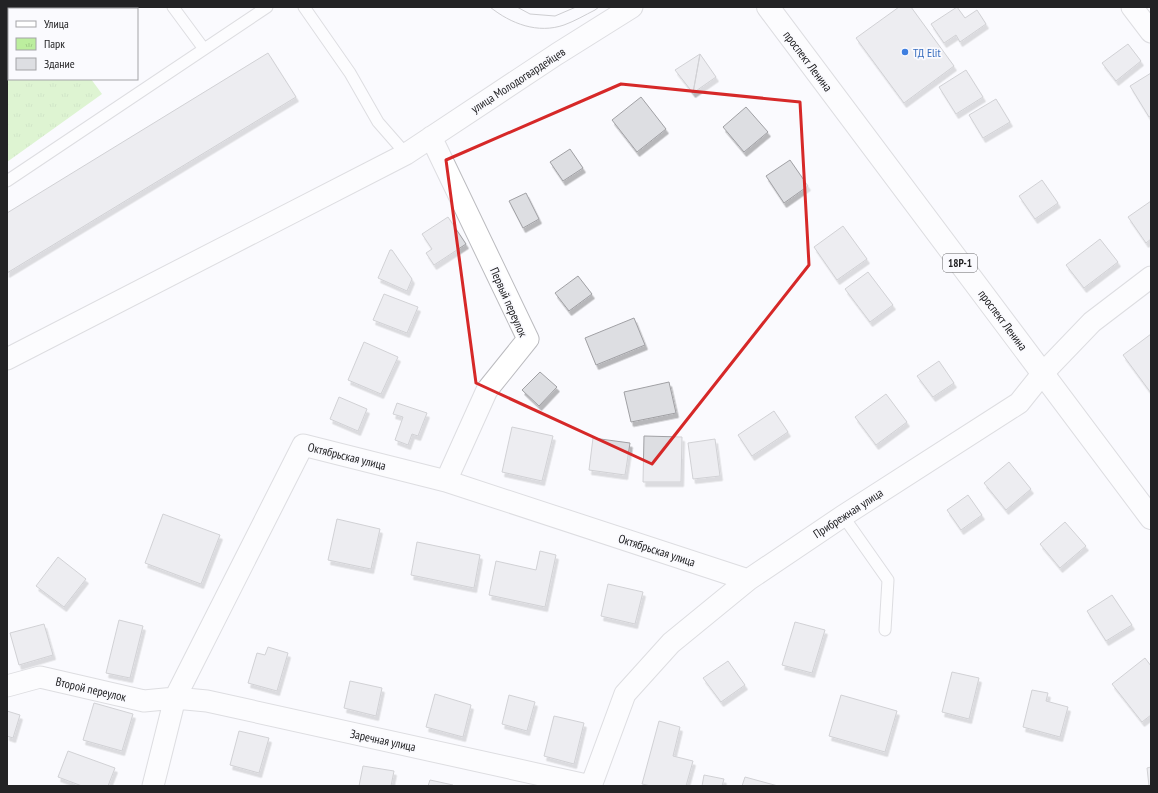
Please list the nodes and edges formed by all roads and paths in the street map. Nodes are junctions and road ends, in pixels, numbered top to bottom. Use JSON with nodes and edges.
{"nodes":[{"id":1,"x":173,"y":7,"type":"edge"},
{"id":2,"x":268,"y":7,"type":"edge"},
{"id":3,"x":304,"y":7,"type":"edge"},
{"id":4,"x":632,"y":7,"type":"edge"},
{"id":5,"x":768,"y":7,"type":"edge"},
{"id":6,"x":1132,"y":7,"type":"edge"},
{"id":7,"x":1150,"y":31,"type":"edge"},
{"id":8,"x":204,"y":49,"type":"junction"},
{"id":9,"x":431,"y":137,"type":"junction"},
{"id":10,"x":406,"y":154,"type":"junction"},
{"id":11,"x":7,"y":181,"type":"edge"},
{"id":12,"x":1151,"y":277,"type":"edge"},
{"id":13,"x":7,"y":359,"type":"edge"},
{"id":14,"x":1043,"y":373,"type":"junction"},
{"id":15,"x":446,"y":481,"type":"junction"},
{"id":16,"x":843,"y":516,"type":"junction"},
{"id":17,"x":1151,"y":518,"type":"edge"},
{"id":18,"x":748,"y":580,"type":"junction"},
{"id":19,"x":885,"y":630,"type":"dead end"},
{"id":20,"x":7,"y":686,"type":"edge"},
{"id":21,"x":175,"y":698,"type":"junction"},
{"id":22,"x":153,"y":786,"type":"edge"},
{"id":23,"x":591,"y":786,"type":"edge"}],
"edges":[{"from":1,"to":8,"type":"lane"},
{"from":2,"to":8,"type":"lane"},
{"from":3,"to":10,"type":"lane"},
{"from":4,"to":9,"type":"street","name":"улица Молодогвардейцев"},
{"from":5,"to":14,"type":"main road","name":"проспект Ленина","number":"18Р-1"},
{"from":6,"to":7,"type":"street"},
{"from":8,"to":11,"type":"lane"},
{"from":9,"to":10,"type":"street","name":"улица Молодогвардейцев"},
{"from":9,"to":15,"type":"street","name":"Первый переулок"},
{"from":10,"to":13,"type":"street","name":"улица Молодогвардейцев"},
{"from":12,"to":14,"type":"street","name":"Прибрежная улица"},
{"from":14,"to":16,"type":"street","name":"Прибрежная улица"},
{"from":14,"to":17,"type":"main road","name":"проспект Ленина","number":"18Р-1"},
{"from":15,"to":18,"type":"street","name":"Октябрьская улица"},
{"from":15,"to":21,"type":"street","name":"Октябрьская улица"},
{"from":16,"to":18,"type":"street","name":"Прибрежная улица"},
{"from":16,"to":19,"type":"lane"},
{"from":18,"to":23,"type":"street","name":"Прибрежная улица"},
{"from":20,"to":21,"type":"street","name":"Второй переулок"},
{"from":21,"to":22,"type":"street","name":"Октябрьская улица"},
{"from":21,"to":23,"type":"street","name":"Заречная улица"}]}
